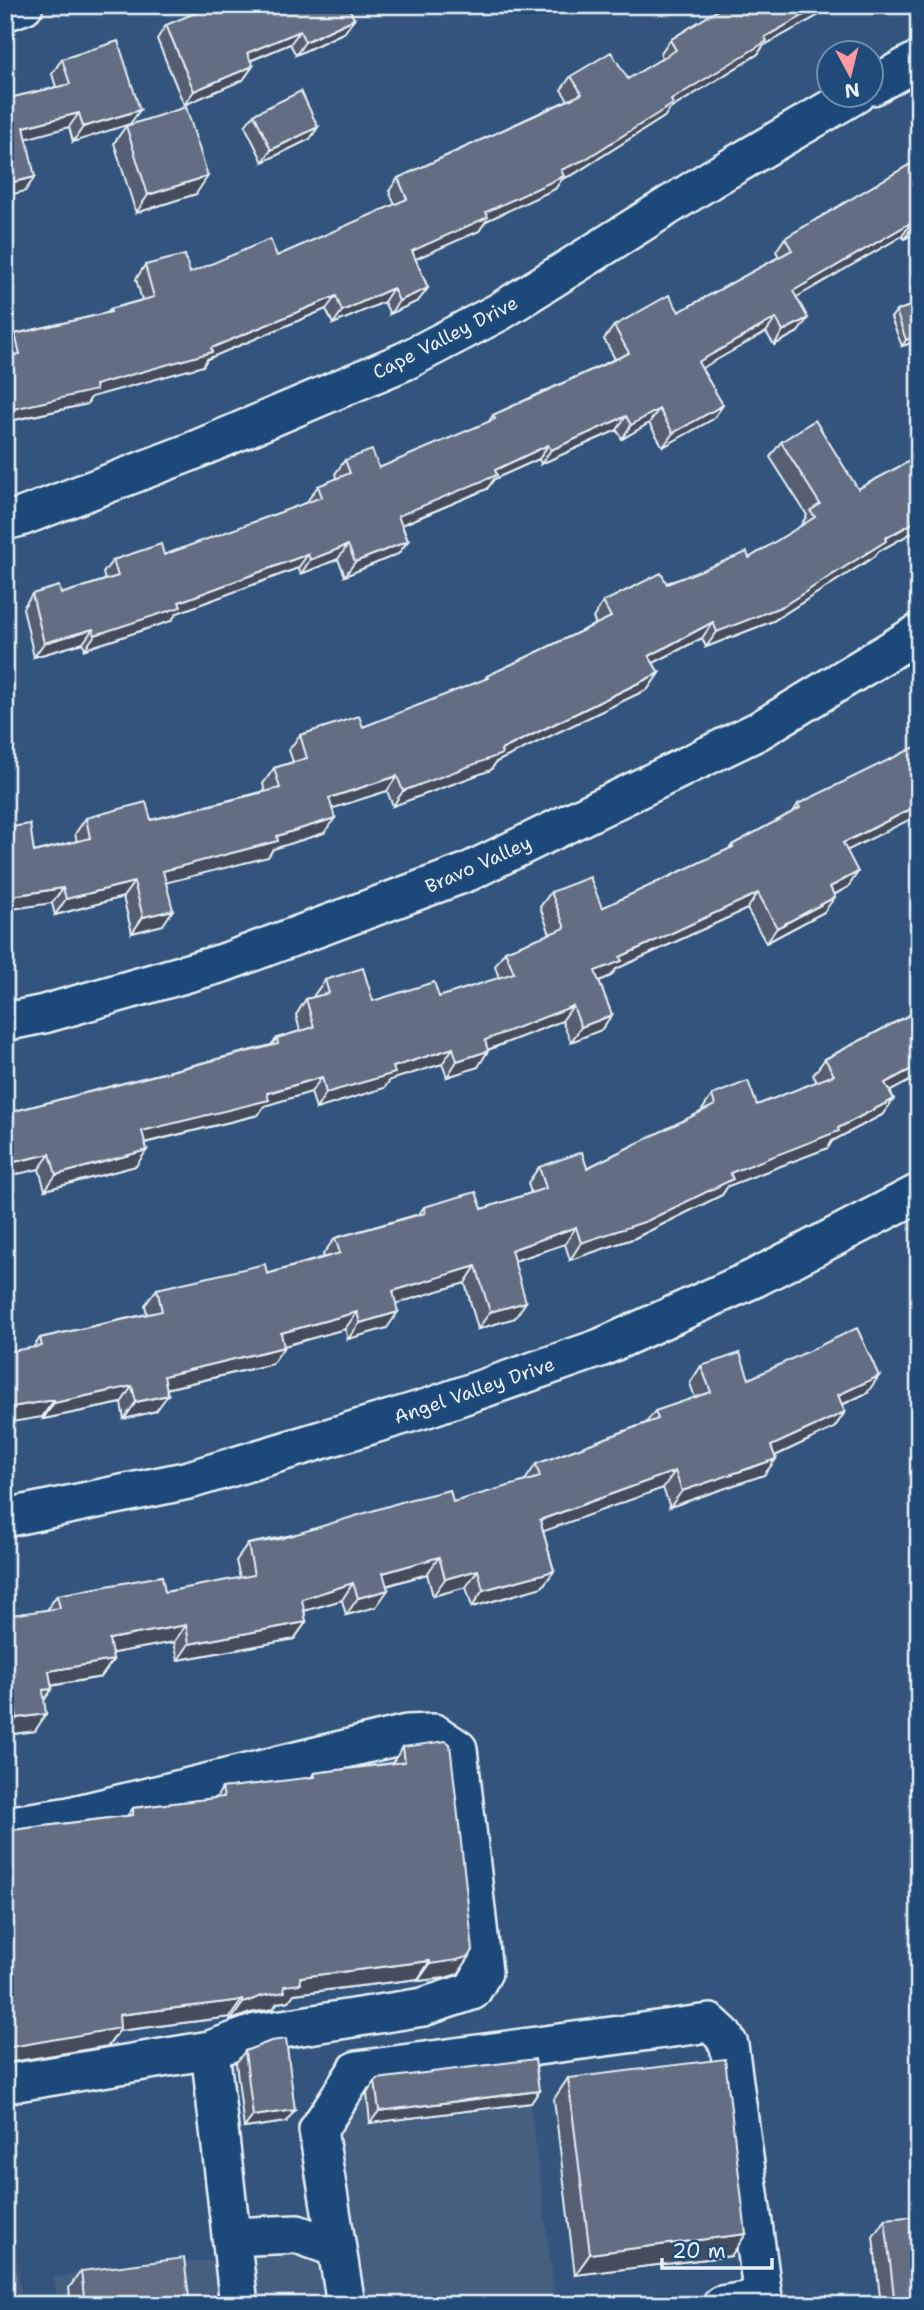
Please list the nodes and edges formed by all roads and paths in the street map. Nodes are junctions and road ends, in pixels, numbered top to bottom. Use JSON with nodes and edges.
{"nodes":[{"id":1,"x":24,"y":5,"type":"edge"},
{"id":2,"x":5,"y":12,"type":"edge"},
{"id":3,"x":919,"y":60,"type":"edge"},
{"id":4,"x":886,"y":78,"type":"edge"},
{"id":5,"x":832,"y":108,"type":"edge"},
{"id":6,"x":5,"y":521,"type":"edge"},
{"id":7,"x":919,"y":633,"type":"edge"},
{"id":8,"x":5,"y":1022,"type":"edge"},
{"id":9,"x":919,"y":1193,"type":"edge"},
{"id":10,"x":5,"y":1518,"type":"edge"},
{"id":11,"x":5,"y":1826,"type":"edge"},
{"id":12,"x":210,"y":2050,"type":"junction"},
{"id":13,"x":5,"y":2084,"type":"edge"},
{"id":14,"x":231,"y":2237,"type":"junction"},
{"id":15,"x":336,"y":2248,"type":"junction"},
{"id":16,"x":764,"y":2302,"type":"edge"},
{"id":17,"x":239,"y":2305,"type":"edge"},
{"id":18,"x":346,"y":2305,"type":"edge"},
{"id":19,"x":722,"y":2305,"type":"edge"}],
"edges":[{"from":1,"to":2,"type":"street"},
{"from":3,"to":4,"type":"street"},
{"from":5,"to":6,"type":"street","name":"Cape Valley Drive"},
{"from":7,"to":8,"type":"street","name":"Bravo Valley"},
{"from":9,"to":10,"type":"street","name":"Angel Valley Drive"},
{"from":11,"to":12,"type":"street"},
{"from":12,"to":13,"type":"street"},
{"from":12,"to":14,"type":"street"},
{"from":14,"to":15,"type":"street"},
{"from":14,"to":17,"type":"street"},
{"from":15,"to":16,"type":"street"},
{"from":15,"to":18,"type":"street"},
{"from":16,"to":19,"type":"street"}]}
